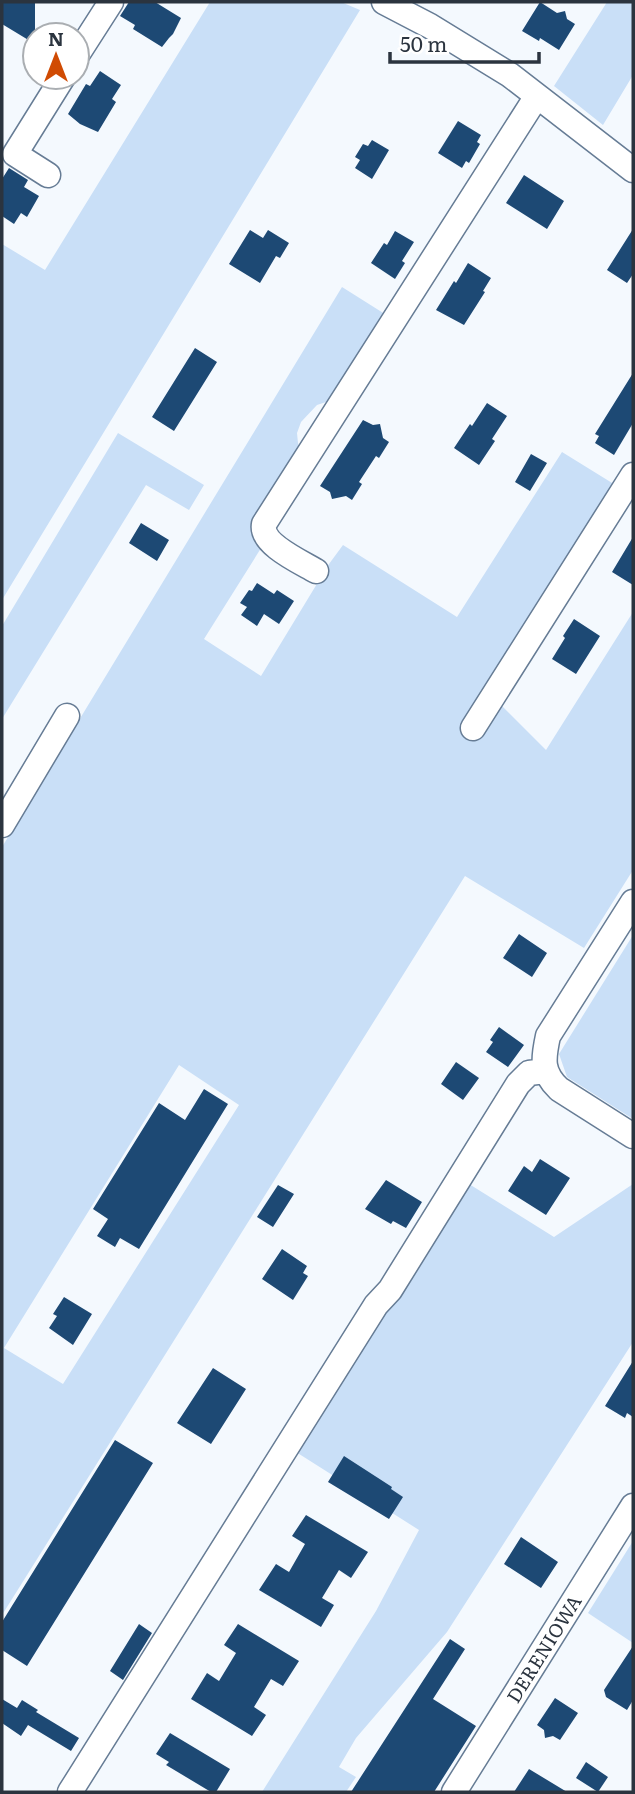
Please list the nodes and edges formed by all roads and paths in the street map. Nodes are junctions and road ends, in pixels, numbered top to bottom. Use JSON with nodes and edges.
{"nodes":[{"id":1,"x":111,"y":2,"type":"edge"},
{"id":2,"x":384,"y":2,"type":"edge"},
{"id":3,"x":91,"y":33,"type":"edge"},
{"id":4,"x":54,"y":91,"type":"edge"},
{"id":5,"x":537,"y":96,"type":"junction"},
{"id":6,"x":633,"y":170,"type":"edge"},
{"id":7,"x":48,"y":175,"type":"dead end"},
{"id":8,"x":633,"y":475,"type":"edge"},
{"id":9,"x":316,"y":571,"type":"dead end"},
{"id":10,"x":67,"y":716,"type":"dead end"},
{"id":11,"x":473,"y":728,"type":"dead end"},
{"id":12,"x":2,"y":825,"type":"edge"},
{"id":13,"x":633,"y":902,"type":"edge"},
{"id":14,"x":545,"y":1071,"type":"junction"},
{"id":15,"x":633,"y":1136,"type":"edge"},
{"id":16,"x":633,"y":1506,"type":"edge"},
{"id":17,"x":70,"y":1792,"type":"edge"},
{"id":18,"x":454,"y":1792,"type":"edge"}],
"edges":[{"from":1,"to":3,"type":"street"},
{"from":2,"to":5,"type":"street"},
{"from":4,"to":7,"type":"street"},
{"from":5,"to":6,"type":"street"},
{"from":5,"to":9,"type":"street"},
{"from":8,"to":11,"type":"street"},
{"from":10,"to":12,"type":"street"},
{"from":13,"to":14,"type":"street"},
{"from":14,"to":15,"type":"street"},
{"from":14,"to":17,"type":"street"},
{"from":16,"to":18,"type":"street","name":"DERENIOWA"}]}
